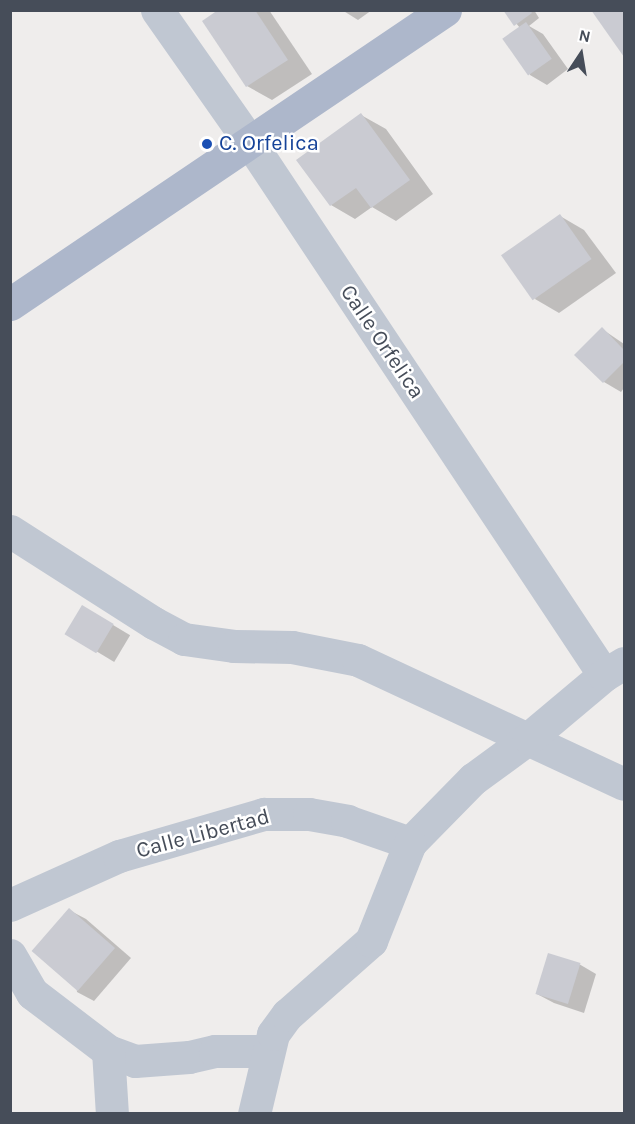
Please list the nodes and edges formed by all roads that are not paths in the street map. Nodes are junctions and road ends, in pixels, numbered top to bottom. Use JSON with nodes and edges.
{"nodes":[{"id":1,"x":157,"y":10,"type":"edge"},
{"id":2,"x":445,"y":10,"type":"edge"},
{"id":3,"x":249,"y":141,"type":"junction"},
{"id":4,"x":10,"y":304,"type":"edge"},
{"id":5,"x":10,"y":531,"type":"edge"},
{"id":6,"x":614,"y":669,"type":"edge"},
{"id":7,"x":529,"y":738,"type":"junction"},
{"id":8,"x":624,"y":783,"type":"edge"},
{"id":9,"x":410,"y":843,"type":"junction"},
{"id":10,"x":10,"y":905,"type":"edge"},
{"id":11,"x":10,"y":955,"type":"edge"},
{"id":12,"x":108,"y":1051,"type":"junction"},
{"id":13,"x":267,"y":1051,"type":"junction"},
{"id":14,"x":112,"y":1113,"type":"edge"},
{"id":15,"x":254,"y":1113,"type":"edge"}],
"edges":[{"from":1,"to":3,"type":"street","name":"Calle Orfelica"},
{"from":2,"to":3,"type":"main road"},
{"from":3,"to":4,"type":"main road"},
{"from":3,"to":6,"type":"street","name":"Calle Orfelica"},
{"from":5,"to":7,"type":"street"},
{"from":6,"to":7,"type":"street"},
{"from":7,"to":8,"type":"street"},
{"from":7,"to":9,"type":"street"},
{"from":9,"to":10,"type":"street","name":"Calle Libertad"},
{"from":9,"to":13,"type":"street"},
{"from":11,"to":12,"type":"street"},
{"from":12,"to":13,"type":"street"},
{"from":12,"to":14,"type":"street"},
{"from":13,"to":15,"type":"street"}]}
